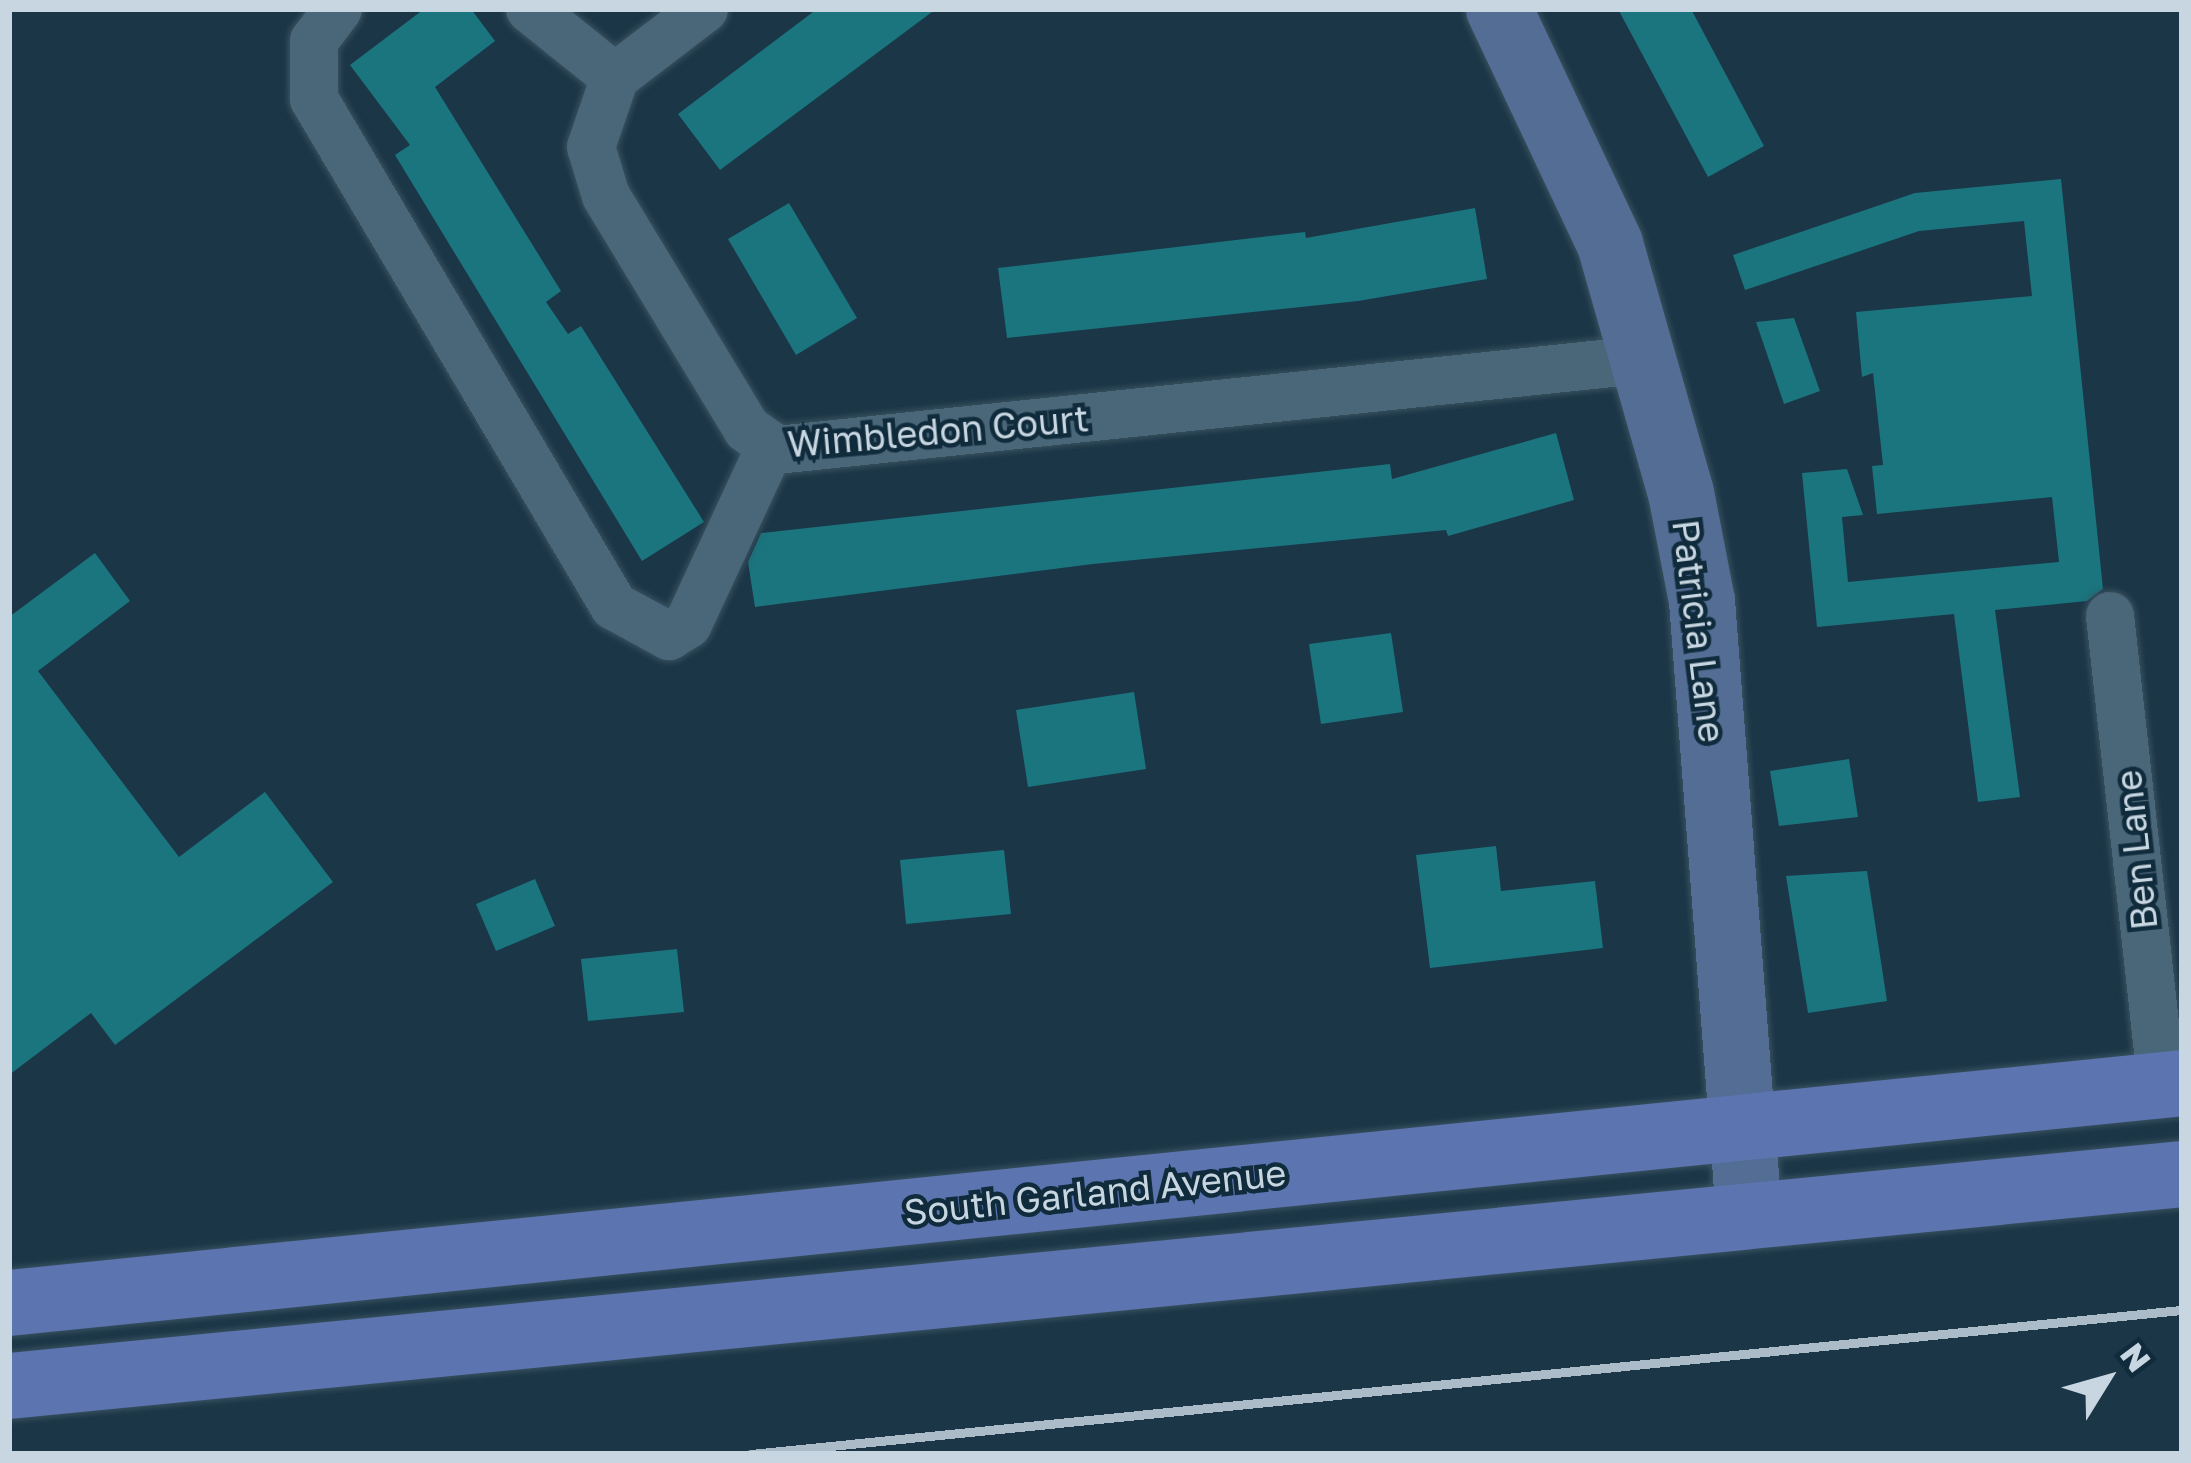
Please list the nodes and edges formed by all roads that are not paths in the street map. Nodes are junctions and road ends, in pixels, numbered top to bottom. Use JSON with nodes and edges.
{"nodes":[{"id":1,"x":338,"y":9,"type":"edge"},
{"id":2,"x":530,"y":9,"type":"edge"},
{"id":3,"x":704,"y":9,"type":"edge"},
{"id":4,"x":1499,"y":9,"type":"edge"},
{"id":5,"x":615,"y":76,"type":"junction"},
{"id":6,"x":1641,"y":360,"type":"junction"},
{"id":7,"x":771,"y":446,"type":"junction"},
{"id":8,"x":2110,"y":616,"type":"dead end"},
{"id":9,"x":2172,"y":1084,"type":"edge"},
{"id":10,"x":1741,"y":1127,"type":"junction"},
{"id":11,"x":2182,"y":1174,"type":"edge"},
{"id":12,"x":1749,"y":1215,"type":"junction"},
{"id":13,"x":9,"y":1303,"type":"edge"},
{"id":14,"x":9,"y":1386,"type":"edge"}],
"edges":[{"from":1,"to":7,"type":"street"},
{"from":2,"to":5,"type":"street"},
{"from":3,"to":5,"type":"street"},
{"from":4,"to":6,"type":"street","name":"Patricia Lane"},
{"from":5,"to":7,"type":"street","name":"Wimbledon Court"},
{"from":6,"to":7,"type":"street","name":"Wimbledon Court"},
{"from":6,"to":10,"type":"street","name":"Patricia Lane"},
{"from":8,"to":9,"type":"street","name":"Ben Lane"},
{"from":9,"to":10,"type":"main road","name":"South Garland Avenue"},
{"from":10,"to":12,"type":"street","name":"Patricia Lane"},
{"from":10,"to":13,"type":"main road","name":"South Garland Avenue"},
{"from":11,"to":12,"type":"main road"},
{"from":12,"to":14,"type":"main road"}]}
